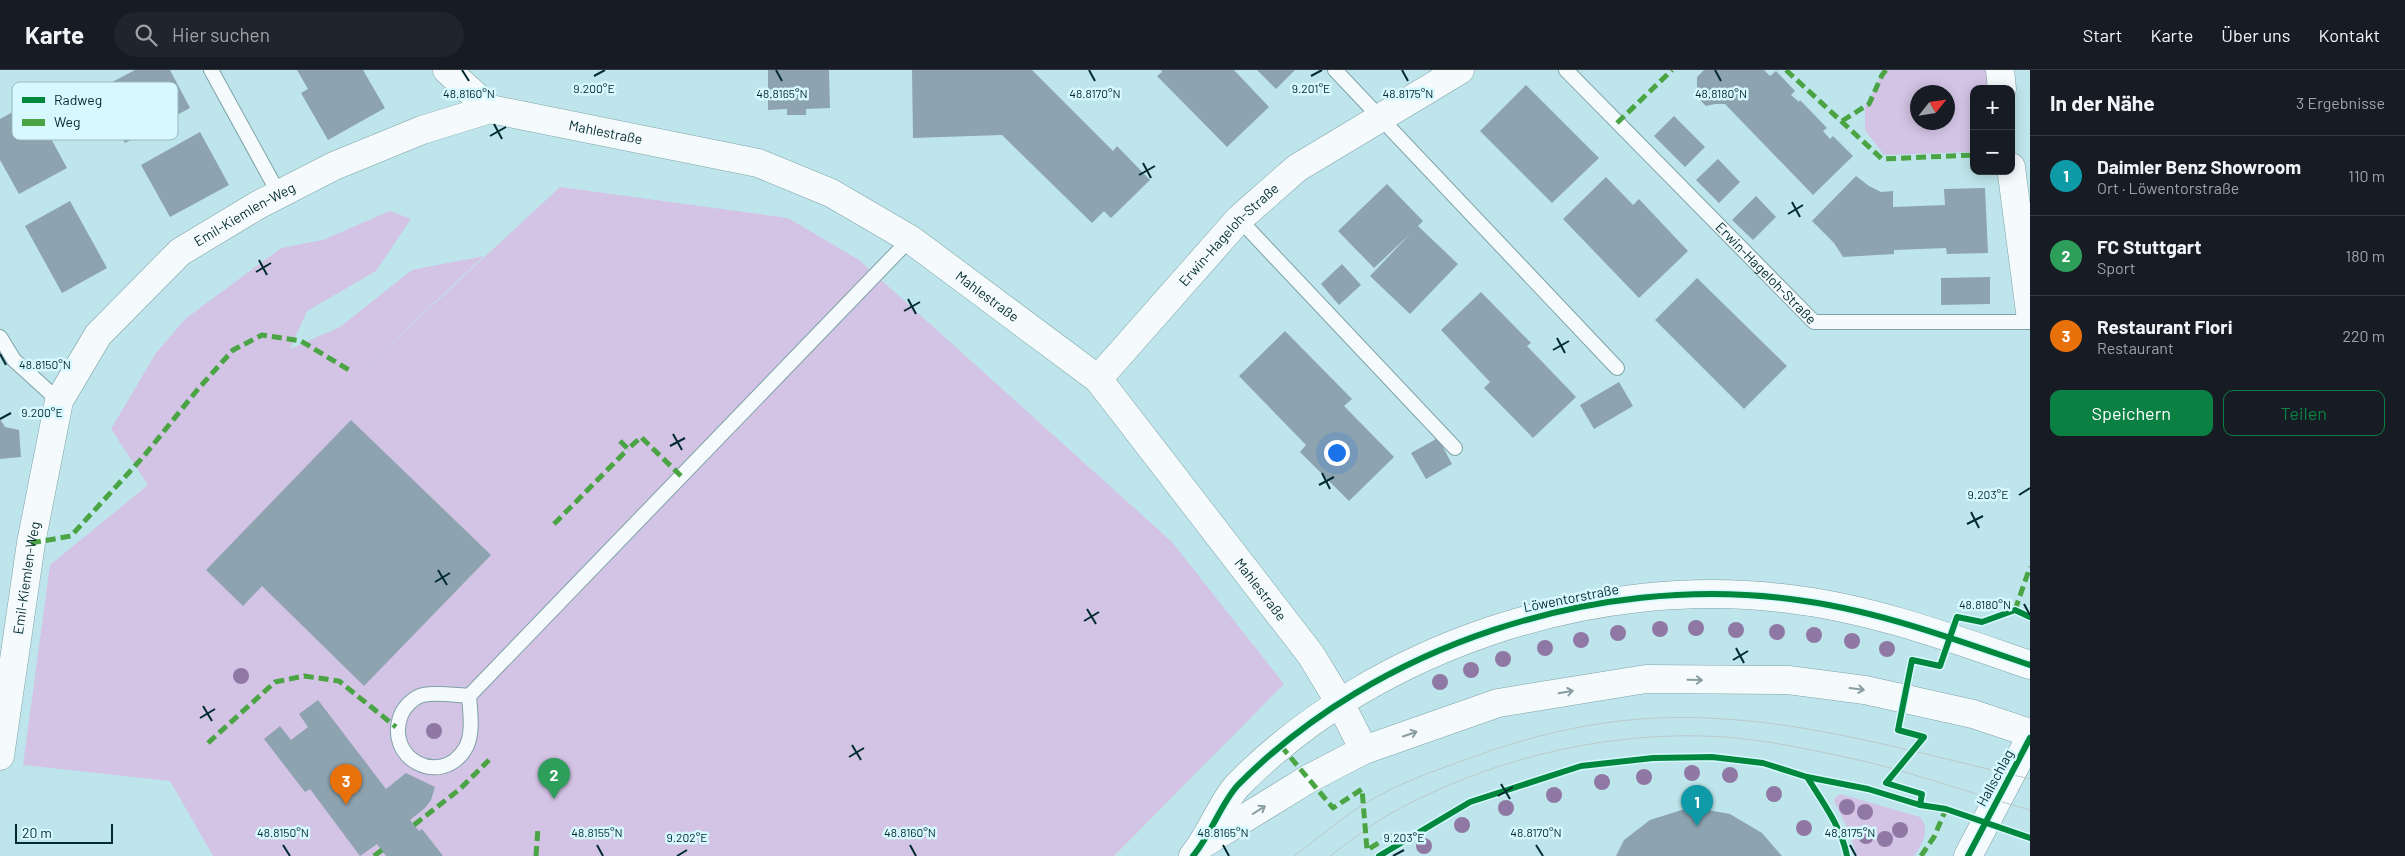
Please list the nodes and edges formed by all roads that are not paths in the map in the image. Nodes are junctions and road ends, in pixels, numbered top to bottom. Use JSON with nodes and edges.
{"nodes":[{"id":1,"x":212,"y":70,"type":"edge"},
{"id":2,"x":447,"y":70,"type":"edge"},
{"id":3,"x":1335,"y":70,"type":"edge"},
{"id":4,"x":1460,"y":70,"type":"edge"},
{"id":5,"x":1566,"y":70,"type":"edge"},
{"id":6,"x":2000,"y":70,"type":"edge"},
{"id":7,"x":2002,"y":85,"type":"edge"},
{"id":8,"x":490,"y":109,"type":"junction"},
{"id":9,"x":1381,"y":117,"type":"junction"},
{"id":10,"x":2012,"y":175,"type":"edge"},
{"id":11,"x":279,"y":194,"type":"junction"},
{"id":12,"x":1239,"y":219,"type":"junction"},
{"id":13,"x":910,"y":239,"type":"junction"},
{"id":14,"x":2030,"y":312,"type":"edge"},
{"id":15,"x":2030,"y":322,"type":"edge"},
{"id":16,"x":0,"y":337,"type":"edge"},
{"id":17,"x":1617,"y":368,"type":"dead end"},
{"id":18,"x":1098,"y":379,"type":"junction"},
{"id":19,"x":59,"y":401,"type":"junction"},
{"id":20,"x":1455,"y":448,"type":"dead end"},
{"id":21,"x":2030,"y":665,"type":"edge"},
{"id":22,"x":469,"y":696,"type":"junction"},
{"id":23,"x":1340,"y":703,"type":"junction"},
{"id":24,"x":2030,"y":733,"type":"edge"},
{"id":25,"x":2030,"y":738,"type":"edge"},
{"id":26,"x":1364,"y":750,"type":"junction"},
{"id":27,"x":0,"y":756,"type":"edge"},
{"id":28,"x":1198,"y":850,"type":"edge"},
{"id":29,"x":1968,"y":856,"type":"edge"}],
"edges":[{"from":1,"to":11,"type":"lane"},
{"from":2,"to":8,"type":"street"},
{"from":3,"to":9,"type":"lane"},
{"from":4,"to":9,"type":"street","name":"Erwin-Hageloh-Straße"},
{"from":5,"to":15,"type":"lane","name":"Erwin-Hageloh-Straße"},
{"from":6,"to":7,"type":"street"},
{"from":8,"to":11,"type":"street","name":"Emil-Kiemlen-Weg"},
{"from":8,"to":13,"type":"street","name":"Mahlestraße"},
{"from":9,"to":12,"type":"street","name":"Erwin-Hageloh-Straße"},
{"from":9,"to":17,"type":"lane"},
{"from":10,"to":14,"type":"street"},
{"from":11,"to":19,"type":"street","name":"Emil-Kiemlen-Weg"},
{"from":12,"to":18,"type":"street","name":"Erwin-Hageloh-Straße"},
{"from":12,"to":20,"type":"lane"},
{"from":13,"to":18,"type":"street","name":"Mahlestraße"},
{"from":13,"to":22,"type":"lane"},
{"from":16,"to":19,"type":"lane"},
{"from":18,"to":23,"type":"street","name":"Mahlestraße"},
{"from":19,"to":27,"type":"street","name":"Emil-Kiemlen-Weg"},
{"from":21,"to":23,"type":"street","name":"Löwentorstraße"},
{"from":22,"to":22,"type":"lane"},
{"from":23,"to":26,"type":"street","name":"Mahlestraße"},
{"from":23,"to":28,"type":"street","name":"Löwentorstraße"},
{"from":26,"to":24,"type":"street","name":"Löwentorstraße","one_way":true},
{"from":25,"to":29,"type":"street","name":"Hallschlag"},
{"from":28,"to":26,"type":"street","name":"Löwentorstraße","one_way":true}]}
